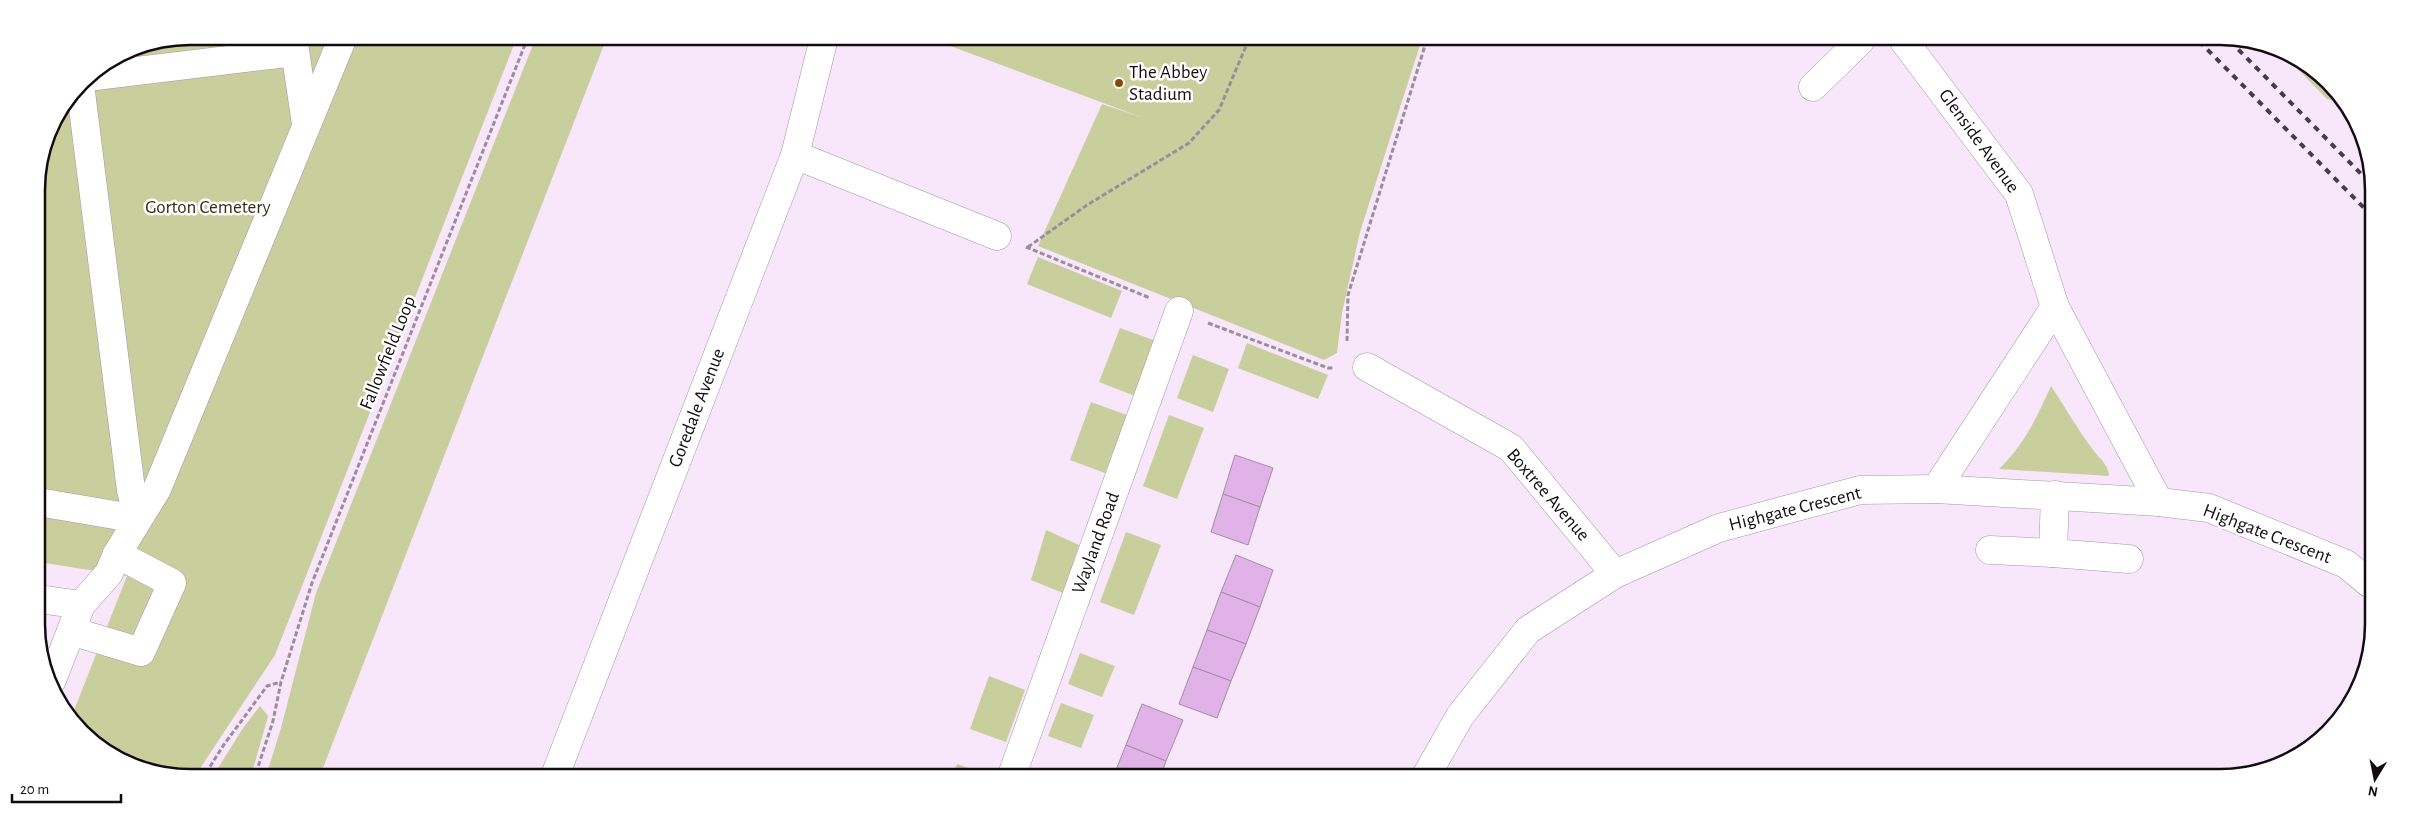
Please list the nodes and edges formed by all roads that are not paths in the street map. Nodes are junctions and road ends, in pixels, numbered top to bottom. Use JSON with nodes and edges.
{"nodes":[{"id":1,"x":288,"y":45,"type":"edge"},
{"id":2,"x":294,"y":45,"type":"edge"},
{"id":3,"x":341,"y":45,"type":"edge"},
{"id":4,"x":822,"y":45,"type":"edge"},
{"id":5,"x":1855,"y":45,"type":"edge"},
{"id":6,"x":1907,"y":45,"type":"edge"},
{"id":7,"x":103,"y":74,"type":"edge"},
{"id":8,"x":1813,"y":87,"type":"dead end"},
{"id":9,"x":81,"y":94,"type":"edge"},
{"id":10,"x":306,"y":125,"type":"junction"},
{"id":11,"x":795,"y":155,"type":"junction"},
{"id":12,"x":998,"y":236,"type":"dead end"},
{"id":13,"x":2055,"y":307,"type":"junction"},
{"id":14,"x":1179,"y":311,"type":"dead end"},
{"id":15,"x":1367,"y":367,"type":"road end"},
{"id":16,"x":1936,"y":489,"type":"junction"},
{"id":17,"x":2055,"y":495,"type":"junction"},
{"id":18,"x":2159,"y":502,"type":"junction"},
{"id":19,"x":45,"y":503,"type":"edge"},
{"id":20,"x":138,"y":519,"type":"junction"},
{"id":21,"x":1990,"y":550,"type":"dead end"},
{"id":22,"x":2053,"y":553,"type":"junction"},
{"id":23,"x":117,"y":554,"type":"junction"},
{"id":24,"x":2129,"y":559,"type":"dead end"},
{"id":25,"x":1615,"y":574,"type":"junction"},
{"id":26,"x":2365,"y":580,"type":"edge"},
{"id":27,"x":45,"y":600,"type":"edge"},
{"id":28,"x":81,"y":605,"type":"junction"},
{"id":29,"x":71,"y":631,"type":"junction"},
{"id":30,"x":54,"y":674,"type":"edge"},
{"id":31,"x":558,"y":769,"type":"edge"},
{"id":32,"x":1014,"y":769,"type":"edge"},
{"id":33,"x":1430,"y":769,"type":"edge"}],
"edges":[{"from":1,"to":7,"type":"street"},
{"from":2,"to":10,"type":"street"},
{"from":3,"to":10,"type":"street"},
{"from":4,"to":11,"type":"street","name":"Goredale Avenue"},
{"from":5,"to":8,"type":"street"},
{"from":6,"to":13,"type":"street","name":"Glenside Avenue"},
{"from":9,"to":20,"type":"street"},
{"from":10,"to":20,"type":"street"},
{"from":11,"to":12,"type":"street"},
{"from":11,"to":31,"type":"street","name":"Goredale Avenue"},
{"from":13,"to":16,"type":"street"},
{"from":13,"to":18,"type":"street","name":"Glenside Avenue"},
{"from":14,"to":32,"type":"street","name":"Wayland Road"},
{"from":15,"to":25,"type":"street","name":"Boxtree Avenue"},
{"from":16,"to":17,"type":"street","name":"Highgate Crescent"},
{"from":16,"to":25,"type":"street","name":"Highgate Crescent"},
{"from":17,"to":18,"type":"street","name":"Highgate Crescent"},
{"from":17,"to":22,"type":"street"},
{"from":18,"to":26,"type":"street","name":"Highgate Crescent"},
{"from":19,"to":20,"type":"street"},
{"from":20,"to":23,"type":"street"},
{"from":21,"to":22,"type":"street"},
{"from":22,"to":24,"type":"street"},
{"from":23,"to":28,"type":"street"},
{"from":23,"to":29,"type":"street"},
{"from":25,"to":33,"type":"street","name":"Highgate Crescent"},
{"from":27,"to":28,"type":"street"},
{"from":28,"to":29,"type":"street"},
{"from":29,"to":30,"type":"street"}]}
